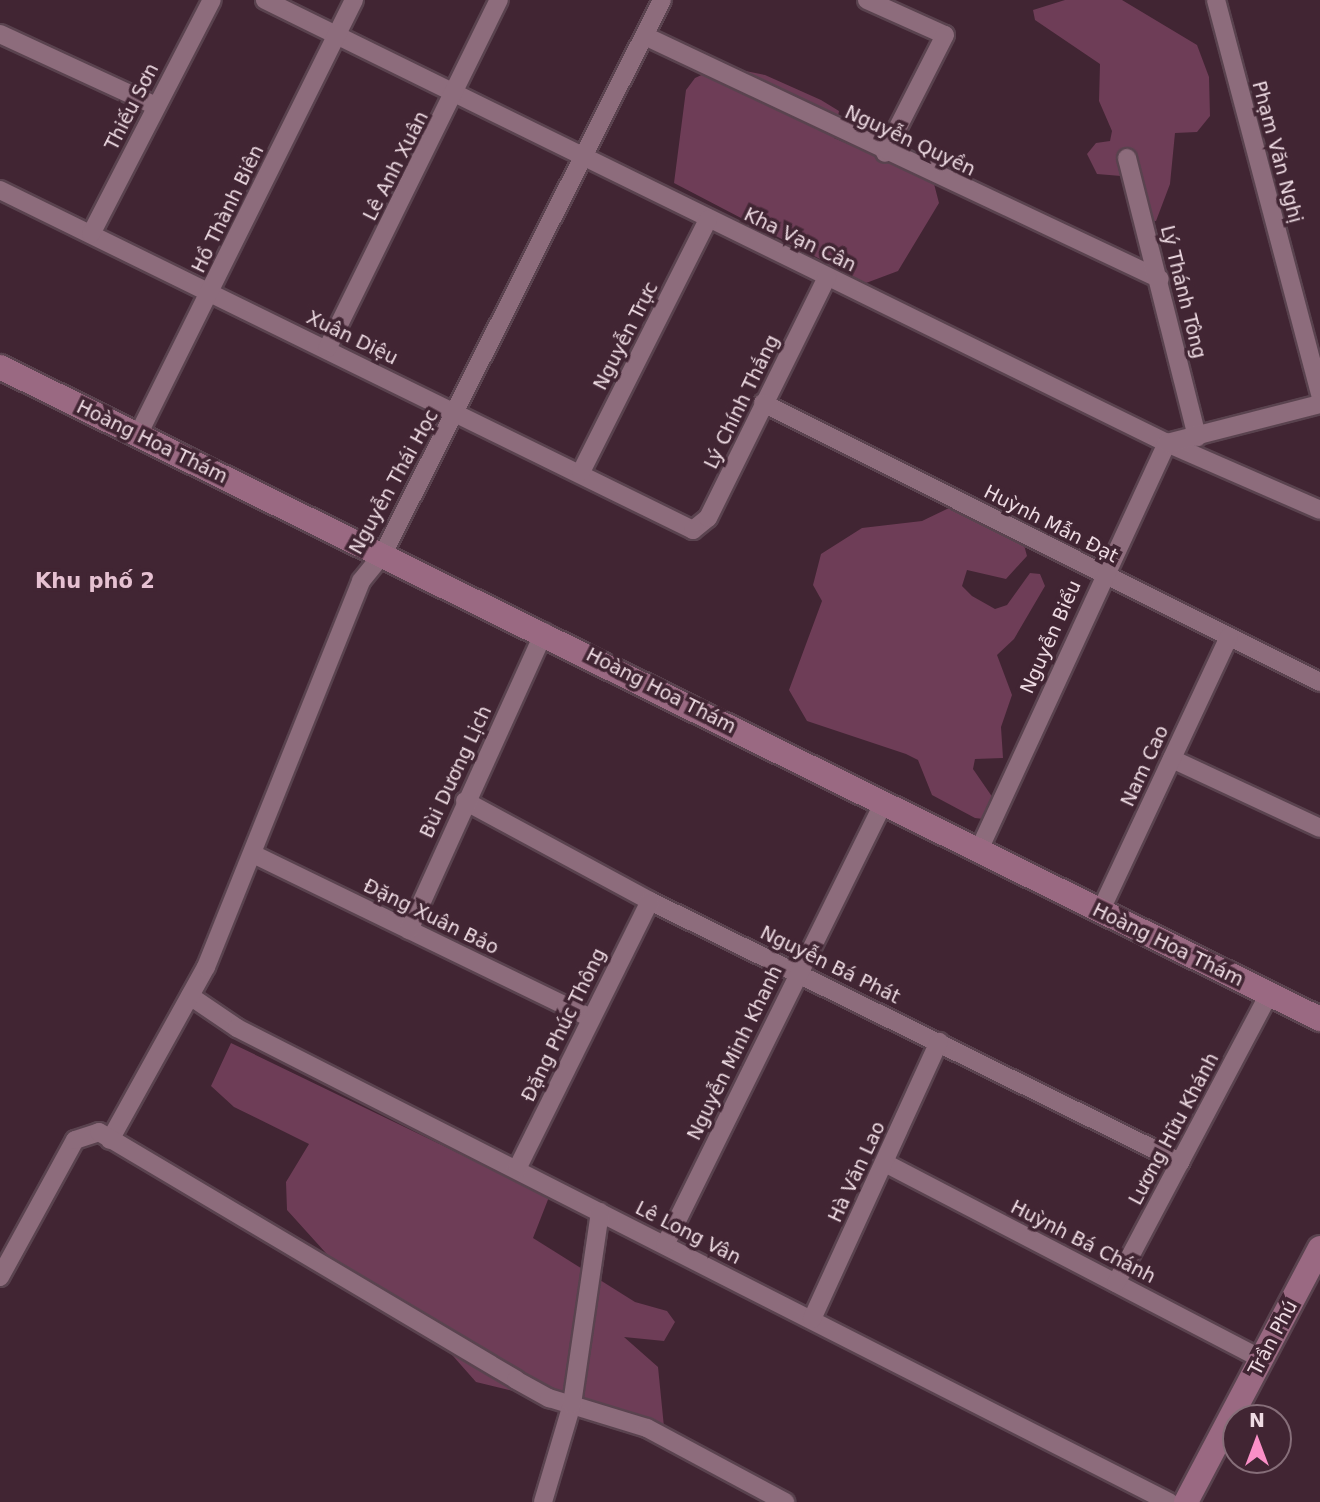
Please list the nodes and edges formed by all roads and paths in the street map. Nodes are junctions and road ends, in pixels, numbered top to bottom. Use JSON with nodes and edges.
{"nodes":[{"id":1,"x":212,"y":0,"type":"edge"},
{"id":2,"x":265,"y":0,"type":"edge"},
{"id":3,"x":354,"y":0,"type":"edge"},
{"id":4,"x":499,"y":0,"type":"edge"},
{"id":5,"x":662,"y":0,"type":"edge"},
{"id":6,"x":867,"y":0,"type":"edge"},
{"id":7,"x":1216,"y":0,"type":"edge"},
{"id":8,"x":0,"y":34,"type":"edge"},
{"id":9,"x":338,"y":34,"type":"junction"},
{"id":10,"x":645,"y":36,"type":"junction"},
{"id":11,"x":456,"y":91,"type":"junction"},
{"id":12,"x":156,"y":106,"type":"junction"},
{"id":13,"x":885,"y":153,"type":"junction"},
{"id":14,"x":1127,"y":158,"type":"dead end"},
{"id":15,"x":587,"y":160,"type":"junction"},
{"id":16,"x":0,"y":190,"type":"edge"},
{"id":17,"x":708,"y":219,"type":"junction"},
{"id":18,"x":91,"y":234,"type":"junction"},
{"id":19,"x":827,"y":277,"type":"junction"},
{"id":20,"x":1160,"y":279,"type":"junction"},
{"id":21,"x":210,"y":293,"type":"junction"},
{"id":22,"x":327,"y":349,"type":"junction"},
{"id":23,"x":0,"y":367,"type":"edge"},
{"id":24,"x":1320,"y":395,"type":"edge"},
{"id":25,"x":763,"y":403,"type":"junction"},
{"id":26,"x":1320,"y":404,"type":"edge"},
{"id":27,"x":456,"y":412,"type":"junction"},
{"id":28,"x":138,"y":435,"type":"junction"},
{"id":29,"x":1197,"y":437,"type":"junction"},
{"id":30,"x":1167,"y":443,"type":"junction"},
{"id":31,"x":581,"y":472,"type":"junction"},
{"id":32,"x":1320,"y":510,"type":"edge"},
{"id":33,"x":683,"y":528,"type":"joint"},
{"id":34,"x":383,"y":554,"type":"junction"},
{"id":35,"x":1104,"y":573,"type":"junction"},
{"id":36,"x":544,"y":632,"type":"junction"},
{"id":37,"x":1229,"y":638,"type":"junction"},
{"id":38,"x":1320,"y":682,"type":"edge"},
{"id":39,"x":1172,"y":759,"type":"junction"},
{"id":40,"x":465,"y":801,"type":"junction"},
{"id":41,"x":883,"y":804,"type":"junction"},
{"id":42,"x":1320,"y":828,"type":"edge"},
{"id":43,"x":978,"y":852,"type":"junction"},
{"id":44,"x":255,"y":855,"type":"junction"},
{"id":45,"x":650,"y":901,"type":"junction"},
{"id":46,"x":1100,"y":912,"type":"junction"},
{"id":47,"x":409,"y":930,"type":"junction"},
{"id":48,"x":797,"y":973,"type":"junction"},
{"id":49,"x":1269,"y":994,"type":"junction"},
{"id":50,"x":190,"y":996,"type":"junction"},
{"id":51,"x":589,"y":1017,"type":"junction"},
{"id":52,"x":1320,"y":1019,"type":"edge"},
{"id":53,"x":939,"y":1042,"type":"junction"},
{"id":54,"x":110,"y":1140,"type":"junction"},
{"id":55,"x":1180,"y":1162,"type":"junction"},
{"id":56,"x":885,"y":1163,"type":"junction"},
{"id":57,"x":517,"y":1169,"type":"junction"},
{"id":58,"x":600,"y":1212,"type":"junction"},
{"id":59,"x":666,"y":1245,"type":"junction"},
{"id":60,"x":1320,"y":1248,"type":"edge"},
{"id":61,"x":0,"y":1277,"type":"edge"},
{"id":62,"x":1116,"y":1283,"type":"junction"},
{"id":63,"x":811,"y":1319,"type":"junction"},
{"id":64,"x":1262,"y":1359,"type":"junction"},
{"id":65,"x":572,"y":1404,"type":"junction"},
{"id":66,"x":543,"y":1502,"type":"edge"},
{"id":67,"x":785,"y":1502,"type":"edge"},
{"id":68,"x":1170,"y":1502,"type":"edge"},
{"id":69,"x":1186,"y":1502,"type":"edge"}],
"edges":[{"from":1,"to":12,"type":"street","name":"Thiếu Sơn"},
{"from":2,"to":9,"type":"street","name":"Kha Vạn Cân"},
{"from":3,"to":9,"type":"street","name":"Hồ Thành Biên"},
{"from":4,"to":11,"type":"street","name":"Lê Anh Xuân"},
{"from":5,"to":10,"type":"street","name":"Nguyễn Thái Học"},
{"from":6,"to":13,"type":"street"},
{"from":7,"to":24,"type":"street","name":"Phạm Văn Nghị"},
{"from":8,"to":12,"type":"street"},
{"from":9,"to":11,"type":"street","name":"Kha Vạn Cân"},
{"from":9,"to":21,"type":"street","name":"Hồ Thành Biên"},
{"from":10,"to":13,"type":"street","name":"Nguyễn Quyền"},
{"from":10,"to":15,"type":"street","name":"Nguyễn Thái Học"},
{"from":11,"to":15,"type":"street","name":"Kha Vạn Cân"},
{"from":11,"to":22,"type":"street","name":"Lê Anh Xuân"},
{"from":12,"to":18,"type":"street","name":"Thiếu Sơn"},
{"from":13,"to":20,"type":"street","name":"Nguyễn Quyền"},
{"from":14,"to":20,"type":"street","name":"Lý Thánh Tông"},
{"from":15,"to":17,"type":"street","name":"Kha Vạn Cân"},
{"from":15,"to":27,"type":"street","name":"Nguyễn Thái Học"},
{"from":16,"to":18,"type":"street","name":"Xuân Diệu"},
{"from":17,"to":19,"type":"street","name":"Kha Vạn Cân"},
{"from":17,"to":31,"type":"street","name":"Nguyễn Trực"},
{"from":18,"to":21,"type":"street","name":"Xuân Diệu"},
{"from":19,"to":25,"type":"street","name":"Lý Chính Thắng"},
{"from":19,"to":30,"type":"street","name":"Kha Vạn Cân"},
{"from":20,"to":29,"type":"street","name":"Lý Thánh Tông"},
{"from":21,"to":22,"type":"street","name":"Xuân Diệu"},
{"from":21,"to":28,"type":"street","name":"Hồ Thành Biên"},
{"from":22,"to":27,"type":"street","name":"Xuân Diệu"},
{"from":23,"to":28,"type":"street","name":"Hoàng Hoa Thám"},
{"from":25,"to":33,"type":"street","name":"Lý Chính Thắng"},
{"from":25,"to":35,"type":"street","name":"Huỳnh Mẫn Đạt"},
{"from":26,"to":29,"type":"street"},
{"from":27,"to":31,"type":"street","name":"Xuân Diệu"},
{"from":27,"to":34,"type":"street","name":"Nguyễn Thái Học"},
{"from":28,"to":34,"type":"street","name":"Hoàng Hoa Thám"},
{"from":29,"to":30,"type":"street"},
{"from":30,"to":32,"type":"street","name":"Kha Vạn Cân"},
{"from":30,"to":35,"type":"street","name":"Nguyễn Biểu"},
{"from":31,"to":33,"type":"street","name":"Xuân Diệu"},
{"from":34,"to":36,"type":"street","name":"Hoàng Hoa Thám"},
{"from":34,"to":44,"type":"street","name":"Nguyễn Thái Học"},
{"from":35,"to":37,"type":"street","name":"Huỳnh Mẫn Đạt"},
{"from":35,"to":43,"type":"street","name":"Nguyễn Biểu"},
{"from":36,"to":40,"type":"street","name":"Bùi Dương Lịch"},
{"from":36,"to":41,"type":"street","name":"Hoàng Hoa Thám"},
{"from":37,"to":38,"type":"street","name":"Huỳnh Mẫn Đạt"},
{"from":37,"to":39,"type":"street","name":"Nam Cao"},
{"from":39,"to":42,"type":"street"},
{"from":39,"to":46,"type":"street","name":"Nam Cao"},
{"from":40,"to":45,"type":"street","name":"Nguyễn Bá Phát"},
{"from":40,"to":47,"type":"street","name":"Bùi Dương Lịch"},
{"from":41,"to":43,"type":"street","name":"Hoàng Hoa Thám"},
{"from":41,"to":48,"type":"street","name":"Nguyễn Minh Khanh"},
{"from":43,"to":46,"type":"street","name":"Hoàng Hoa Thám"},
{"from":44,"to":47,"type":"street","name":"Đặng Xuân Bảo"},
{"from":44,"to":50,"type":"street","name":"Nguyễn Thái Học"},
{"from":45,"to":48,"type":"street","name":"Nguyễn Bá Phát"},
{"from":45,"to":51,"type":"street","name":"Đặng Phúc Thông"},
{"from":46,"to":49,"type":"street","name":"Hoàng Hoa Thám"},
{"from":47,"to":51,"type":"street","name":"Đặng Xuân Bảo"},
{"from":48,"to":53,"type":"street","name":"Nguyễn Bá Phát"},
{"from":48,"to":59,"type":"street","name":"Nguyễn Minh Khanh"},
{"from":49,"to":52,"type":"street","name":"Hoàng Hoa Thám"},
{"from":49,"to":55,"type":"street","name":"Lương Hữu Khánh"},
{"from":50,"to":54,"type":"street","name":"Nguyễn Thái Học"},
{"from":50,"to":57,"type":"street","name":"Lê Long Vân"},
{"from":51,"to":57,"type":"street","name":"Đặng Phúc Thông"},
{"from":53,"to":55,"type":"street","name":"Nguyễn Bá Phát"},
{"from":53,"to":56,"type":"street","name":"Hà Văn Lao"},
{"from":54,"to":61,"type":"street"},
{"from":54,"to":65,"type":"street"},
{"from":55,"to":62,"type":"street","name":"Lương Hữu Khánh"},
{"from":56,"to":62,"type":"street","name":"Huỳnh Bá Chánh"},
{"from":56,"to":63,"type":"street","name":"Hà Văn Lao"},
{"from":57,"to":58,"type":"street","name":"Lê Long Vân"},
{"from":58,"to":59,"type":"street","name":"Lê Long Vân"},
{"from":58,"to":65,"type":"street"},
{"from":59,"to":63,"type":"street","name":"Lê Long Vân"},
{"from":60,"to":64,"type":"street","name":"Trần Phú"},
{"from":62,"to":64,"type":"street","name":"Huỳnh Bá Chánh"},
{"from":63,"to":68,"type":"street","name":"Lê Long Vân"},
{"from":64,"to":69,"type":"street","name":"Trần Phú"},
{"from":65,"to":66,"type":"street"},
{"from":65,"to":67,"type":"street"}]}
